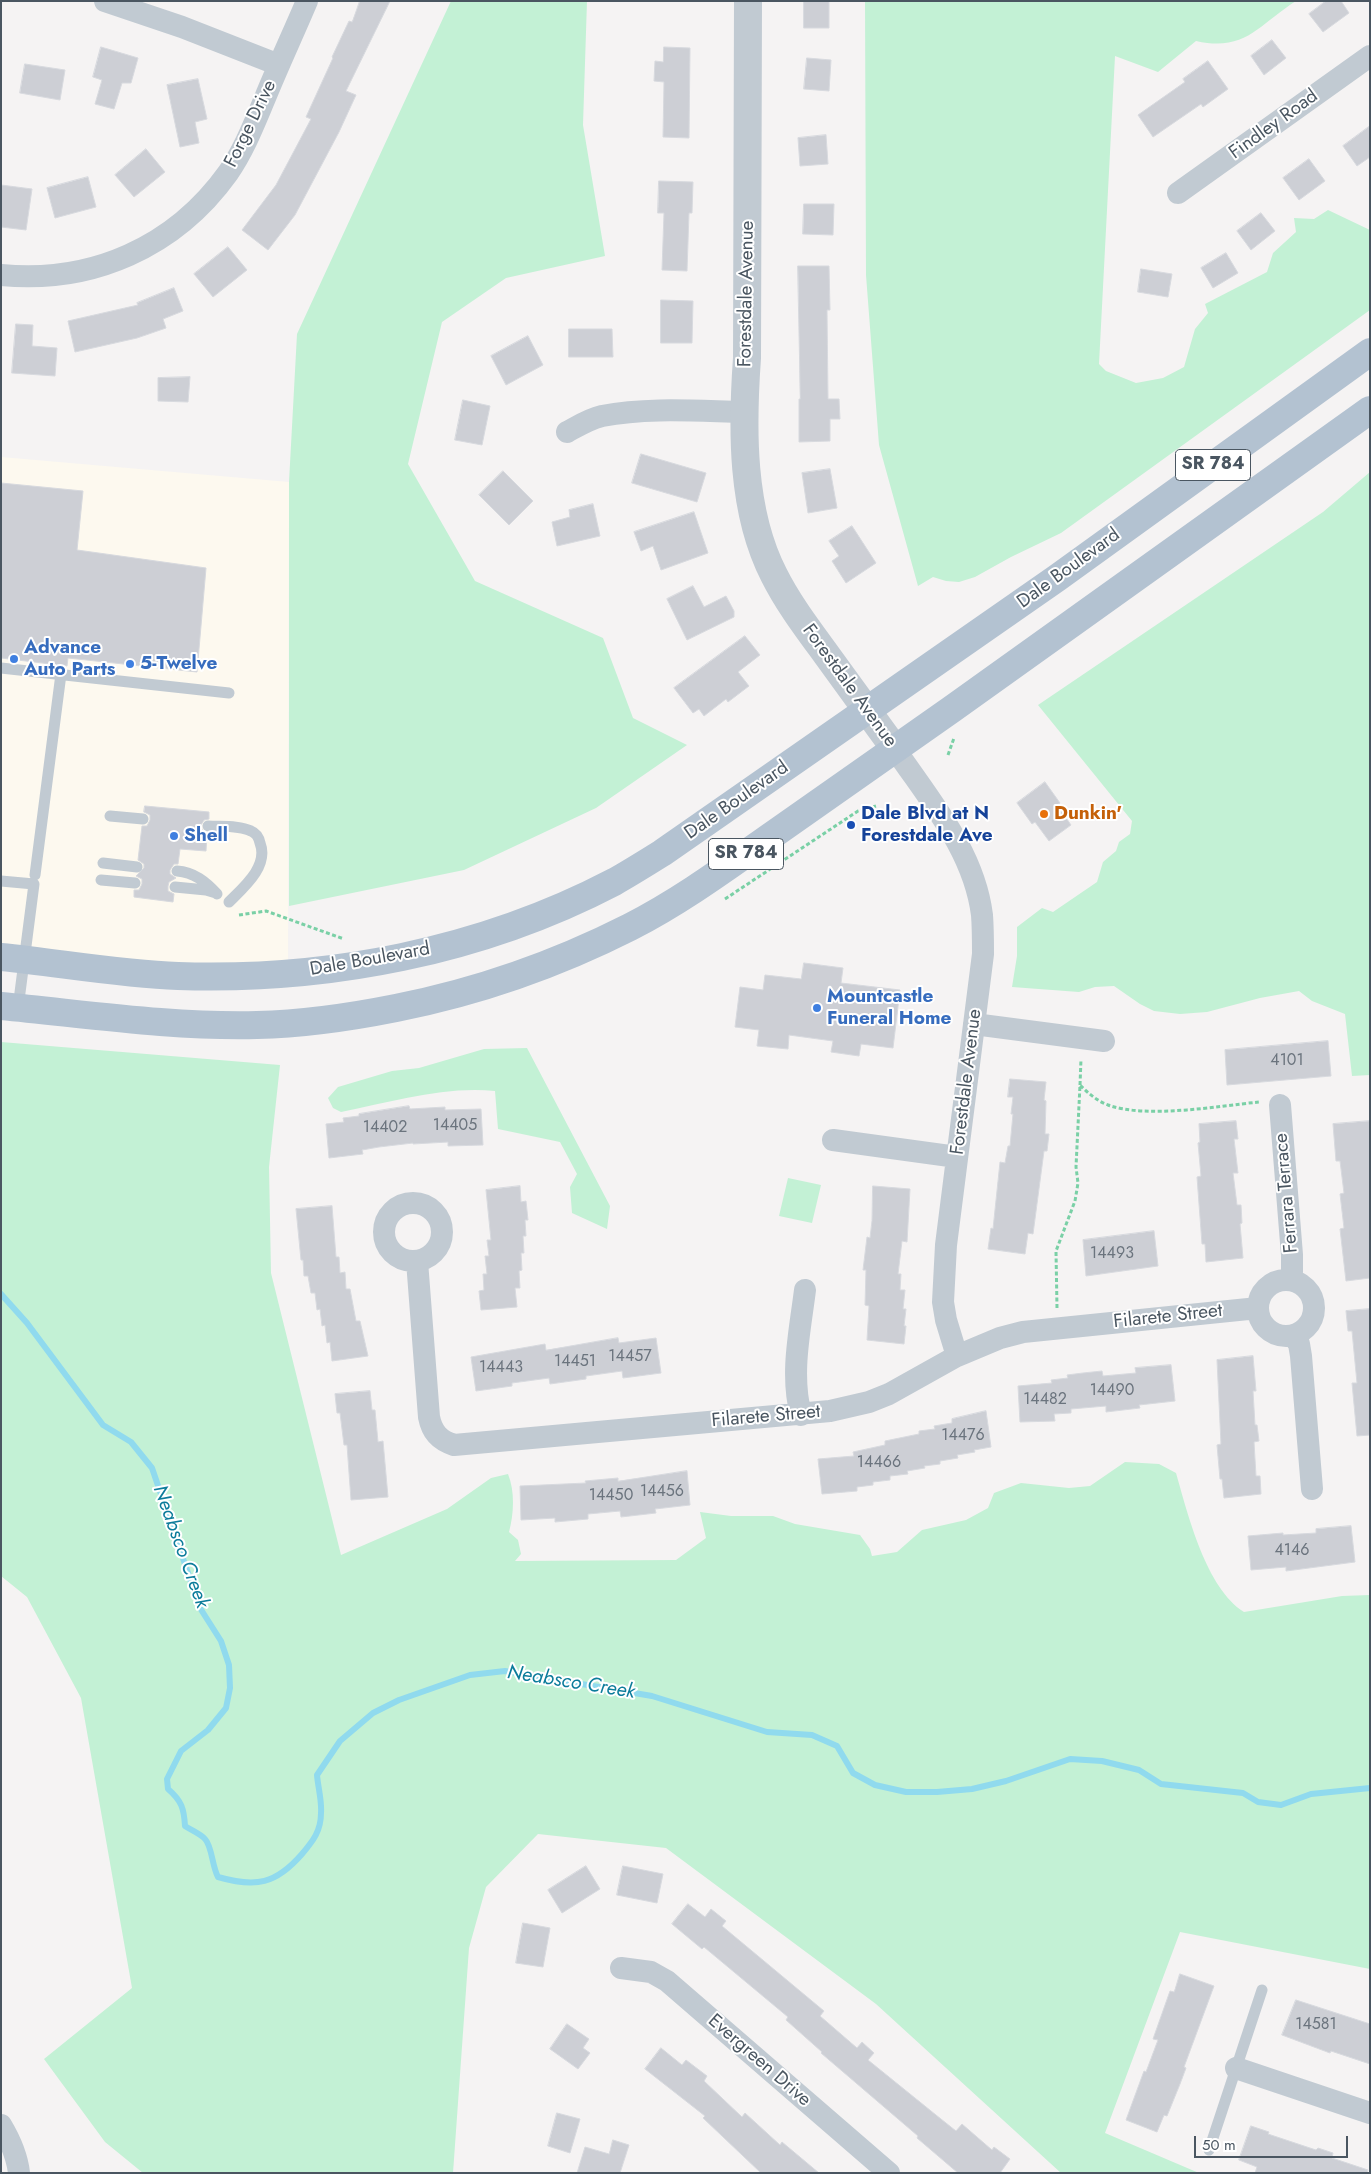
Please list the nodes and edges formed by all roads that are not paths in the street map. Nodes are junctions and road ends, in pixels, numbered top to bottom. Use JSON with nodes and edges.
{"nodes":[{"id":1,"x":105,"y":1,"type":"edge"},
{"id":2,"x":307,"y":1,"type":"edge"},
{"id":3,"x":748,"y":1,"type":"edge"},
{"id":4,"x":1370,"y":56,"type":"edge"},
{"id":5,"x":279,"y":65,"type":"junction"},
{"id":6,"x":1178,"y":193,"type":"dead end"},
{"id":7,"x":1,"y":274,"type":"edge"},
{"id":8,"x":1370,"y":352,"type":"edge"},
{"id":9,"x":1370,"y":410,"type":"edge"},
{"id":10,"x":743,"y":412,"type":"junction"},
{"id":11,"x":567,"y":432,"type":"dead end"},
{"id":12,"x":1,"y":668,"type":"edge"},
{"id":13,"x":61,"y":674,"type":"junction"},
{"id":14,"x":229,"y":693,"type":"dead end"},
{"id":15,"x":867,"y":710,"type":"junction"},
{"id":16,"x":895,"y":749,"type":"junction"},
{"id":17,"x":110,"y":816,"type":"dead end"},
{"id":18,"x":143,"y":819,"type":"dead end"},
{"id":19,"x":208,"y":826,"type":"dead end"},
{"id":20,"x":103,"y":863,"type":"dead end"},
{"id":21,"x":138,"y":867,"type":"dead end"},
{"id":22,"x":177,"y":871,"type":"dead end"},
{"id":23,"x":35,"y":875,"type":"dead end"},
{"id":24,"x":101,"y":880,"type":"dead end"},
{"id":25,"x":1,"y":881,"type":"edge"},
{"id":26,"x":135,"y":883,"type":"dead end"},
{"id":27,"x":175,"y":887,"type":"dead end"},
{"id":28,"x":229,"y":902,"type":"dead end"},
{"id":29,"x":13,"y":958,"type":"edge"},
{"id":30,"x":10,"y":1007,"type":"edge"},
{"id":31,"x":974,"y":1024,"type":"junction"},
{"id":32,"x":1104,"y":1041,"type":"dead end"},
{"id":33,"x":1280,"y":1105,"type":"road end"},
{"id":34,"x":833,"y":1140,"type":"dead end"},
{"id":35,"x":957,"y":1157,"type":"junction"},
{"id":36,"x":416,"y":1262,"type":"dead end"},
{"id":37,"x":1288,"y":1280,"type":"junction"},
{"id":38,"x":806,"y":1290,"type":"dead end"},
{"id":39,"x":1258,"y":1308,"type":"junction"},
{"id":40,"x":1293,"y":1336,"type":"junction"},
{"id":41,"x":957,"y":1356,"type":"junction"},
{"id":42,"x":801,"y":1415,"type":"junction"},
{"id":43,"x":1312,"y":1489,"type":"dead end"},
{"id":44,"x":621,"y":1968,"type":"dead end"},
{"id":45,"x":1262,"y":1990,"type":"dead end"},
{"id":46,"x":1236,"y":2068,"type":"junction"},
{"id":47,"x":1370,"y":2113,"type":"edge"},
{"id":48,"x":1,"y":2125,"type":"edge"},
{"id":49,"x":1209,"y":2150,"type":"dead end"},
{"id":50,"x":19,"y":2173,"type":"edge"},
{"id":51,"x":889,"y":2173,"type":"edge"}],
"edges":[{"from":1,"to":5,"type":"street"},
{"from":2,"to":5,"type":"street","name":"Forge Drive"},
{"from":3,"to":10,"type":"street","name":"Forestdale Avenue"},
{"from":4,"to":6,"type":"street","name":"Findley Road"},
{"from":5,"to":7,"type":"street","name":"Forge Drive"},
{"from":8,"to":15,"type":"main road","name":"Dale Boulevard","number":"SR 784"},
{"from":9,"to":16,"type":"main road","number":"SR 784"},
{"from":10,"to":11,"type":"street"},
{"from":10,"to":15,"type":"street","name":"Forestdale Avenue"},
{"from":12,"to":13,"type":"lane"},
{"from":13,"to":14,"type":"lane"},
{"from":13,"to":23,"type":"lane"},
{"from":15,"to":16,"type":"street","name":"Forestdale Avenue"},
{"from":15,"to":29,"type":"main road","name":"Dale Boulevard","number":"SR 784"},
{"from":16,"to":30,"type":"main road","number":"SR 784"},
{"from":16,"to":31,"type":"street","name":"Forestdale Avenue"},
{"from":17,"to":18,"type":"lane"},
{"from":19,"to":28,"type":"lane"},
{"from":20,"to":21,"type":"lane"},
{"from":22,"to":27,"type":"lane"},
{"from":24,"to":26,"type":"lane"},
{"from":25,"to":29,"type":"lane"},
{"from":29,"to":30,"type":"lane"},
{"from":31,"to":32,"type":"street"},
{"from":31,"to":35,"type":"street","name":"Forestdale Avenue"},
{"from":33,"to":37,"type":"street","name":"Ferrara Terrace"},
{"from":34,"to":35,"type":"street"},
{"from":35,"to":41,"type":"street","name":"Forestdale Avenue"},
{"from":36,"to":42,"type":"street","name":"Filarete Street"},
{"from":37,"to":39,"type":"street","name":"Ferrara Terrace"},
{"from":37,"to":40,"type":"street","name":"Ferrara Terrace"},
{"from":38,"to":42,"type":"street"},
{"from":39,"to":40,"type":"street"},
{"from":39,"to":41,"type":"street","name":"Filarete Street"},
{"from":40,"to":43,"type":"street"},
{"from":41,"to":42,"type":"street","name":"Filarete Street"},
{"from":44,"to":51,"type":"street","name":"Evergreen Drive"},
{"from":45,"to":46,"type":"lane"},
{"from":46,"to":47,"type":"street"},
{"from":46,"to":49,"type":"lane"},
{"from":48,"to":50,"type":"street"}]}
